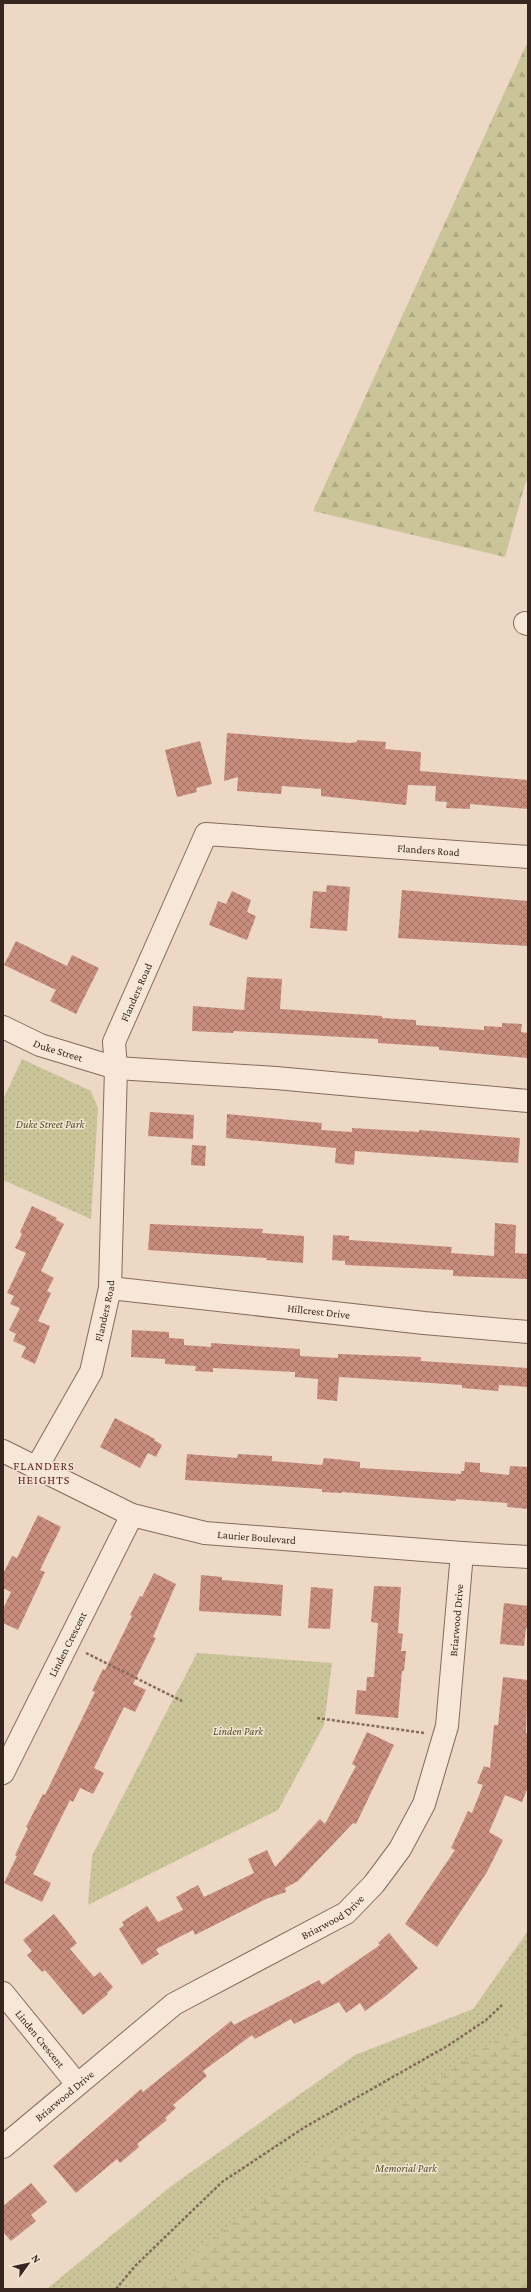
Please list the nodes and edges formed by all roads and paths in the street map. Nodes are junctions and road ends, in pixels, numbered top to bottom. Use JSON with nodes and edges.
{"nodes":[{"id":1,"x":528,"y":857,"type":"edge"},
{"id":2,"x":3,"y":1027,"type":"edge"},
{"id":3,"x":116,"y":1068,"type":"junction"},
{"id":4,"x":528,"y":1101,"type":"edge"},
{"id":5,"x":110,"y":1288,"type":"junction"},
{"id":6,"x":528,"y":1332,"type":"edge"},
{"id":7,"x":3,"y":1451,"type":"edge"},
{"id":8,"x":37,"y":1467,"type":"junction"},
{"id":9,"x":132,"y":1515,"type":"junction"},
{"id":10,"x":462,"y":1553,"type":"junction"},
{"id":11,"x":528,"y":1557,"type":"edge"},
{"id":12,"x":68,"y":1644,"type":"junction"},
{"id":13,"x":182,"y":1701,"type":"dead end"},
{"id":14,"x":317,"y":1718,"type":"dead end"},
{"id":15,"x":444,"y":1736,"type":"junction"},
{"id":16,"x":3,"y":1773,"type":"edge"},
{"id":17,"x":3,"y":1993,"type":"edge"},
{"id":18,"x":502,"y":2005,"type":"dead end"},
{"id":19,"x":77,"y":2084,"type":"junction"},
{"id":20,"x":3,"y":2147,"type":"edge"},
{"id":21,"x":116,"y":2289,"type":"edge"}],
"edges":[{"from":1,"to":3,"type":"street","name":"Flanders Road"},
{"from":2,"to":3,"type":"street","name":"Duke Street"},
{"from":3,"to":4,"type":"street"},
{"from":3,"to":5,"type":"street","name":"Flanders Road"},
{"from":5,"to":6,"type":"street","name":"Hillcrest Drive"},
{"from":5,"to":8,"type":"street","name":"Flanders Road"},
{"from":7,"to":8,"type":"street","name":"Laurier Boulevard"},
{"from":8,"to":9,"type":"street","name":"Laurier Boulevard"},
{"from":9,"to":10,"type":"street","name":"Laurier Boulevard"},
{"from":9,"to":12,"type":"street","name":"Linden Crescent"},
{"from":10,"to":11,"type":"street","name":"Laurier Boulevard"},
{"from":10,"to":15,"type":"street","name":"Briarwood Drive"},
{"from":12,"to":13,"type":"path"},
{"from":12,"to":16,"type":"street","name":"Linden Crescent"},
{"from":14,"to":15,"type":"path"},
{"from":15,"to":19,"type":"street","name":"Briarwood Drive"},
{"from":17,"to":19,"type":"street","name":"Linden Crescent"},
{"from":18,"to":21,"type":"path"},
{"from":19,"to":20,"type":"street","name":"Briarwood Drive"}]}
